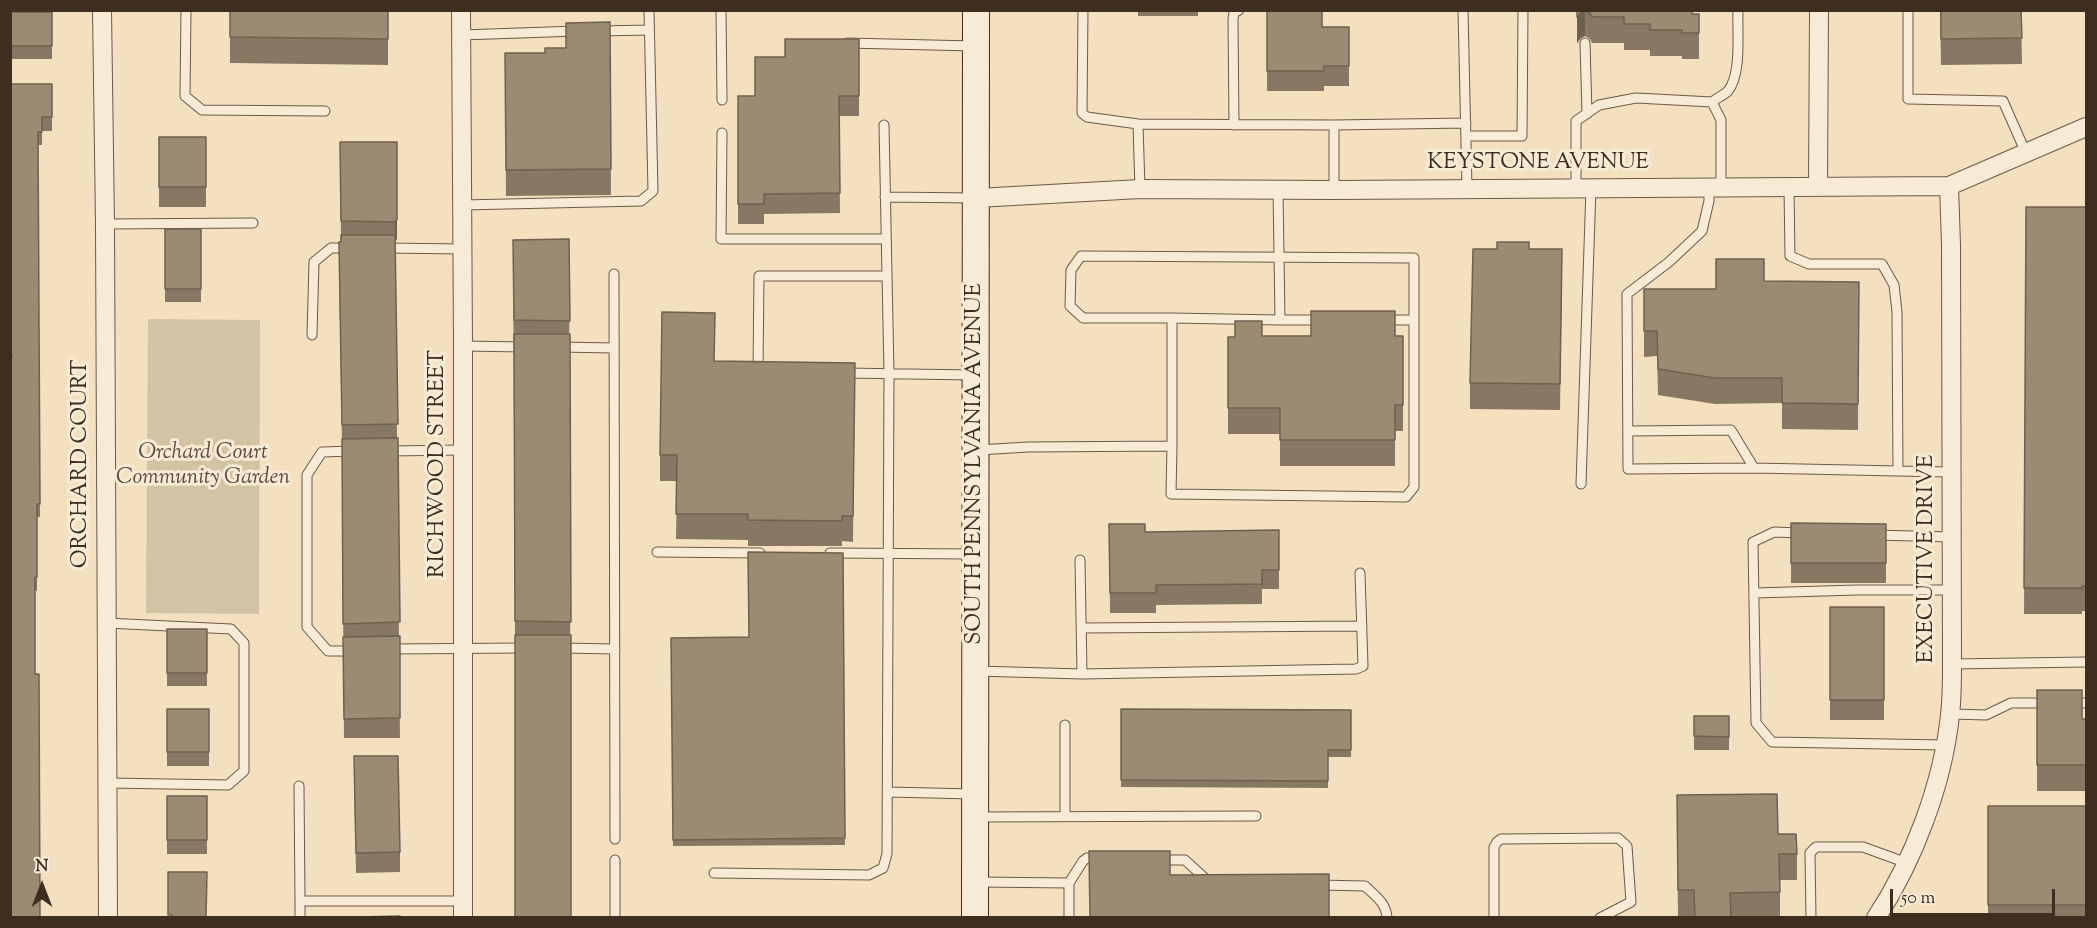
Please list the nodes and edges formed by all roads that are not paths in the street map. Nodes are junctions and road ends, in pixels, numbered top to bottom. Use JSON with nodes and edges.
{"nodes":[{"id":1,"x":102,"y":10,"type":"edge"},
{"id":2,"x":186,"y":10,"type":"edge"},
{"id":3,"x":461,"y":10,"type":"edge"},
{"id":4,"x":649,"y":10,"type":"edge"},
{"id":5,"x":721,"y":10,"type":"edge"},
{"id":6,"x":976,"y":10,"type":"edge"},
{"id":7,"x":1083,"y":10,"type":"edge"},
{"id":8,"x":1239,"y":10,"type":"edge"},
{"id":9,"x":1463,"y":10,"type":"edge"},
{"id":10,"x":1523,"y":10,"type":"edge"},
{"id":11,"x":1738,"y":10,"type":"edge"},
{"id":12,"x":1819,"y":10,"type":"edge"},
{"id":13,"x":1908,"y":10,"type":"edge"},
{"id":14,"x":649,"y":30,"type":"junction"},
{"id":15,"x":461,"y":35,"type":"junction"},
{"id":16,"x":834,"y":42,"type":"edge"},
{"id":17,"x":1585,"y":43,"type":"dead end"},
{"id":18,"x":976,"y":46,"type":"junction"},
{"id":19,"x":722,"y":100,"type":"dead end"},
{"id":20,"x":1712,"y":102,"type":"junction"},
{"id":21,"x":325,"y":111,"type":"dead end"},
{"id":22,"x":1587,"y":114,"type":"junction"},
{"id":23,"x":1466,"y":123,"type":"junction"},
{"id":24,"x":1138,"y":124,"type":"junction"},
{"id":25,"x":884,"y":125,"type":"dead end"},
{"id":26,"x":1234,"y":125,"type":"junction"},
{"id":27,"x":1334,"y":125,"type":"junction"},
{"id":28,"x":2086,"y":127,"type":"edge"},
{"id":29,"x":722,"y":134,"type":"dead end"},
{"id":30,"x":1466,"y":136,"type":"junction"},
{"id":31,"x":2026,"y":153,"type":"junction"},
{"id":32,"x":1949,"y":186,"type":"junction"},
{"id":33,"x":1818,"y":187,"type":"junction"},
{"id":34,"x":1467,"y":188,"type":"junction"},
{"id":35,"x":1583,"y":188,"type":"junction"},
{"id":36,"x":1715,"y":188,"type":"junction"},
{"id":37,"x":1789,"y":188,"type":"junction"},
{"id":38,"x":1140,"y":189,"type":"junction"},
{"id":39,"x":1278,"y":189,"type":"junction"},
{"id":40,"x":1334,"y":190,"type":"junction"},
{"id":41,"x":885,"y":197,"type":"junction"},
{"id":42,"x":977,"y":198,"type":"junction"},
{"id":43,"x":462,"y":205,"type":"junction"},
{"id":44,"x":253,"y":223,"type":"dead end"},
{"id":45,"x":105,"y":224,"type":"junction"},
{"id":46,"x":886,"y":239,"type":"junction"},
{"id":47,"x":354,"y":248,"type":"edge"},
{"id":48,"x":378,"y":248,"type":"edge"},
{"id":49,"x":463,"y":249,"type":"junction"},
{"id":50,"x":1279,"y":258,"type":"junction"},
{"id":51,"x":614,"y":274,"type":"dead end"},
{"id":52,"x":886,"y":276,"type":"junction"},
{"id":53,"x":1172,"y":318,"type":"junction"},
{"id":54,"x":1280,"y":320,"type":"junction"},
{"id":55,"x":1335,"y":320,"type":"edge"},
{"id":56,"x":1368,"y":320,"type":"edge"},
{"id":57,"x":1413,"y":321,"type":"junction"},
{"id":58,"x":312,"y":335,"type":"dead end"},
{"id":59,"x":464,"y":346,"type":"junction"},
{"id":60,"x":535,"y":347,"type":"edge"},
{"id":61,"x":546,"y":347,"type":"edge"},
{"id":62,"x":614,"y":348,"type":"junction"},
{"id":63,"x":768,"y":372,"type":"edge"},
{"id":64,"x":834,"y":372,"type":"edge"},
{"id":65,"x":889,"y":373,"type":"junction"},
{"id":66,"x":976,"y":375,"type":"junction"},
{"id":67,"x":1628,"y":431,"type":"junction"},
{"id":68,"x":1172,"y":446,"type":"junction"},
{"id":69,"x":464,"y":450,"type":"junction"},
{"id":70,"x":976,"y":450,"type":"junction"},
{"id":71,"x":368,"y":451,"type":"edge"},
{"id":72,"x":379,"y":451,"type":"edge"},
{"id":73,"x":1754,"y":468,"type":"junction"},
{"id":74,"x":1898,"y":471,"type":"junction"},
{"id":75,"x":1952,"y":472,"type":"junction"},
{"id":76,"x":1581,"y":484,"type":"dead end"},
{"id":77,"x":1809,"y":533,"type":"edge"},
{"id":78,"x":1869,"y":535,"type":"edge"},
{"id":79,"x":1951,"y":537,"type":"junction"},
{"id":80,"x":657,"y":552,"type":"dead end"},
{"id":81,"x":772,"y":553,"type":"edge"},
{"id":82,"x":819,"y":553,"type":"edge"},
{"id":83,"x":888,"y":554,"type":"junction"},
{"id":84,"x":974,"y":554,"type":"junction"},
{"id":85,"x":1080,"y":560,"type":"dead end"},
{"id":86,"x":1360,"y":573,"type":"dead end"},
{"id":87,"x":1952,"y":590,"type":"junction"},
{"id":88,"x":1755,"y":593,"type":"junction"},
{"id":89,"x":106,"y":623,"type":"junction"},
{"id":90,"x":1362,"y":626,"type":"junction"},
{"id":91,"x":1081,"y":628,"type":"junction"},
{"id":92,"x":463,"y":647,"type":"junction"},
{"id":93,"x":535,"y":648,"type":"edge"},
{"id":94,"x":546,"y":648,"type":"edge"},
{"id":95,"x":615,"y":649,"type":"junction"},
{"id":96,"x":361,"y":650,"type":"edge"},
{"id":97,"x":383,"y":650,"type":"edge"},
{"id":98,"x":2086,"y":662,"type":"edge"},
{"id":99,"x":1952,"y":664,"type":"junction"},
{"id":100,"x":976,"y":671,"type":"junction"},
{"id":101,"x":1082,"y":674,"type":"junction"},
{"id":102,"x":2054,"y":703,"type":"edge"},
{"id":103,"x":2065,"y":703,"type":"edge"},
{"id":104,"x":2086,"y":703,"type":"edge"},
{"id":105,"x":1951,"y":714,"type":"junction"},
{"id":106,"x":1065,"y":724,"type":"dead end"},
{"id":107,"x":1946,"y":745,"type":"junction"},
{"id":108,"x":108,"y":783,"type":"junction"},
{"id":109,"x":299,"y":786,"type":"dead end"},
{"id":110,"x":889,"y":792,"type":"junction"},
{"id":111,"x":976,"y":805,"type":"junction"},
{"id":112,"x":1065,"y":816,"type":"junction"},
{"id":113,"x":1256,"y":816,"type":"dead end"},
{"id":114,"x":615,"y":839,"type":"dead end"},
{"id":115,"x":1109,"y":859,"type":"edge"},
{"id":116,"x":615,"y":860,"type":"dead end"},
{"id":117,"x":1152,"y":860,"type":"edge"},
{"id":118,"x":1907,"y":863,"type":"junction"},
{"id":119,"x":714,"y":873,"type":"dead end"},
{"id":120,"x":975,"y":882,"type":"junction"},
{"id":121,"x":1069,"y":883,"type":"junction"},
{"id":122,"x":1222,"y":883,"type":"edge"},
{"id":123,"x":1305,"y":885,"type":"edge"},
{"id":124,"x":300,"y":901,"type":"junction"},
{"id":125,"x":463,"y":909,"type":"edge"},
{"id":126,"x":108,"y":918,"type":"edge"},
{"id":127,"x":300,"y":918,"type":"edge"},
{"id":128,"x":615,"y":918,"type":"edge"},
{"id":129,"x":975,"y":918,"type":"edge"},
{"id":130,"x":1069,"y":918,"type":"edge"},
{"id":131,"x":1387,"y":918,"type":"edge"},
{"id":132,"x":1494,"y":918,"type":"edge"},
{"id":133,"x":1600,"y":918,"type":"edge"},
{"id":134,"x":1811,"y":918,"type":"edge"},
{"id":135,"x":1876,"y":918,"type":"edge"}],
"edges":[{"from":1,"to":45,"type":"street","name":"ORCHARD COURT"},
{"from":2,"to":21,"type":"lane"},
{"from":3,"to":15,"type":"street","name":"RICHWOOD STREET"},
{"from":4,"to":14,"type":"lane"},
{"from":5,"to":19,"type":"lane"},
{"from":6,"to":18,"type":"main road","name":"SOUTH PENNSYLVANIA AVENUE"},
{"from":7,"to":24,"type":"lane"},
{"from":8,"to":26,"type":"lane"},
{"from":9,"to":23,"type":"lane"},
{"from":10,"to":30,"type":"lane"},
{"from":11,"to":20,"type":"lane"},
{"from":12,"to":33,"type":"street"},
{"from":13,"to":31,"type":"lane"},
{"from":14,"to":15,"type":"lane"},
{"from":14,"to":43,"type":"lane"},
{"from":15,"to":43,"type":"street","name":"RICHWOOD STREET"},
{"from":16,"to":18,"type":"lane"},
{"from":17,"to":22,"type":"lane"},
{"from":18,"to":42,"type":"main road","name":"SOUTH PENNSYLVANIA AVENUE"},
{"from":20,"to":22,"type":"lane"},
{"from":20,"to":36,"type":"lane"},
{"from":22,"to":35,"type":"lane"},
{"from":23,"to":27,"type":"lane"},
{"from":23,"to":30,"type":"lane"},
{"from":24,"to":26,"type":"lane"},
{"from":24,"to":38,"type":"lane"},
{"from":25,"to":41,"type":"lane"},
{"from":26,"to":27,"type":"lane"},
{"from":27,"to":40,"type":"lane"},
{"from":28,"to":31,"type":"street","name":"KEYSTONE AVENUE"},
{"from":29,"to":46,"type":"lane"},
{"from":30,"to":34,"type":"lane"},
{"from":31,"to":32,"type":"street","name":"KEYSTONE AVENUE"},
{"from":32,"to":33,"type":"street","name":"KEYSTONE AVENUE"},
{"from":32,"to":75,"type":"street","name":"EXECUTIVE DRIVE"},
{"from":33,"to":37,"type":"street","name":"KEYSTONE AVENUE"},
{"from":34,"to":35,"type":"street","name":"KEYSTONE AVENUE"},
{"from":34,"to":40,"type":"street","name":"KEYSTONE AVENUE"},
{"from":35,"to":36,"type":"street","name":"KEYSTONE AVENUE"},
{"from":35,"to":76,"type":"lane"},
{"from":36,"to":37,"type":"street","name":"KEYSTONE AVENUE"},
{"from":36,"to":67,"type":"lane"},
{"from":37,"to":74,"type":"lane"},
{"from":38,"to":39,"type":"street","name":"KEYSTONE AVENUE"},
{"from":38,"to":42,"type":"street","name":"KEYSTONE AVENUE"},
{"from":39,"to":40,"type":"street","name":"KEYSTONE AVENUE"},
{"from":39,"to":50,"type":"lane"},
{"from":41,"to":42,"type":"lane"},
{"from":41,"to":46,"type":"lane"},
{"from":42,"to":66,"type":"main road","name":"SOUTH PENNSYLVANIA AVENUE"},
{"from":43,"to":49,"type":"street","name":"RICHWOOD STREET"},
{"from":44,"to":45,"type":"lane"},
{"from":45,"to":89,"type":"street","name":"ORCHARD COURT"},
{"from":46,"to":52,"type":"lane"},
{"from":47,"to":58,"type":"lane"},
{"from":48,"to":49,"type":"lane"},
{"from":49,"to":59,"type":"street","name":"RICHWOOD STREET"},
{"from":50,"to":53,"type":"lane"},
{"from":50,"to":54,"type":"lane"},
{"from":50,"to":57,"type":"lane"},
{"from":51,"to":62,"type":"lane"},
{"from":52,"to":63,"type":"lane"},
{"from":52,"to":65,"type":"lane"},
{"from":53,"to":54,"type":"lane"},
{"from":53,"to":68,"type":"lane"},
{"from":54,"to":55,"type":"lane"},
{"from":56,"to":57,"type":"lane"},
{"from":57,"to":68,"type":"lane"},
{"from":59,"to":60,"type":"lane"},
{"from":59,"to":69,"type":"street","name":"RICHWOOD STREET"},
{"from":61,"to":62,"type":"lane"},
{"from":62,"to":95,"type":"lane"},
{"from":64,"to":65,"type":"lane"},
{"from":65,"to":66,"type":"lane"},
{"from":65,"to":83,"type":"lane"},
{"from":66,"to":70,"type":"main road","name":"SOUTH PENNSYLVANIA AVENUE"},
{"from":67,"to":73,"type":"lane"},
{"from":67,"to":73,"type":"lane"},
{"from":68,"to":70,"type":"lane"},
{"from":69,"to":72,"type":"lane"},
{"from":69,"to":92,"type":"street","name":"RICHWOOD STREET"},
{"from":70,"to":84,"type":"main road","name":"SOUTH PENNSYLVANIA AVENUE"},
{"from":71,"to":96,"type":"lane"},
{"from":73,"to":74,"type":"lane"},
{"from":74,"to":75,"type":"lane"},
{"from":75,"to":79,"type":"street","name":"EXECUTIVE DRIVE"},
{"from":77,"to":88,"type":"lane"},
{"from":78,"to":79,"type":"lane"},
{"from":79,"to":87,"type":"street","name":"EXECUTIVE DRIVE"},
{"from":80,"to":81,"type":"lane"},
{"from":82,"to":83,"type":"lane"},
{"from":83,"to":84,"type":"lane"},
{"from":83,"to":110,"type":"lane"},
{"from":84,"to":100,"type":"main road","name":"SOUTH PENNSYLVANIA AVENUE"},
{"from":85,"to":91,"type":"lane"},
{"from":86,"to":90,"type":"lane"},
{"from":87,"to":88,"type":"lane"},
{"from":87,"to":99,"type":"street","name":"EXECUTIVE DRIVE"},
{"from":88,"to":107,"type":"lane"},
{"from":89,"to":108,"type":"street","name":"ORCHARD COURT"},
{"from":89,"to":108,"type":"lane"},
{"from":90,"to":91,"type":"lane"},
{"from":90,"to":101,"type":"lane"},
{"from":91,"to":101,"type":"lane"},
{"from":92,"to":93,"type":"lane"},
{"from":92,"to":97,"type":"lane"},
{"from":92,"to":125,"type":"street","name":"RICHWOOD STREET"},
{"from":94,"to":95,"type":"lane"},
{"from":95,"to":114,"type":"lane"},
{"from":98,"to":99,"type":"lane"},
{"from":99,"to":105,"type":"street","name":"EXECUTIVE DRIVE"},
{"from":100,"to":101,"type":"lane"},
{"from":100,"to":111,"type":"main road","name":"SOUTH PENNSYLVANIA AVENUE"},
{"from":102,"to":105,"type":"lane"},
{"from":103,"to":104,"type":"lane"},
{"from":105,"to":107,"type":"street","name":"EXECUTIVE DRIVE"},
{"from":106,"to":112,"type":"lane"},
{"from":107,"to":118,"type":"street","name":"EXECUTIVE DRIVE"},
{"from":108,"to":126,"type":"street","name":"ORCHARD COURT"},
{"from":109,"to":124,"type":"lane"},
{"from":110,"to":111,"type":"lane"},
{"from":110,"to":119,"type":"lane"},
{"from":111,"to":112,"type":"lane"},
{"from":111,"to":120,"type":"main road","name":"SOUTH PENNSYLVANIA AVENUE"},
{"from":112,"to":113,"type":"lane"},
{"from":115,"to":121,"type":"lane"},
{"from":116,"to":128,"type":"lane"},
{"from":117,"to":122,"type":"lane"},
{"from":118,"to":134,"type":"lane"},
{"from":118,"to":135,"type":"street","name":"EXECUTIVE DRIVE"},
{"from":120,"to":121,"type":"lane"},
{"from":120,"to":129,"type":"main road","name":"SOUTH PENNSYLVANIA AVENUE"},
{"from":121,"to":130,"type":"lane"},
{"from":123,"to":131,"type":"lane"},
{"from":124,"to":125,"type":"lane"},
{"from":124,"to":127,"type":"lane"},
{"from":132,"to":133,"type":"lane"}]}
